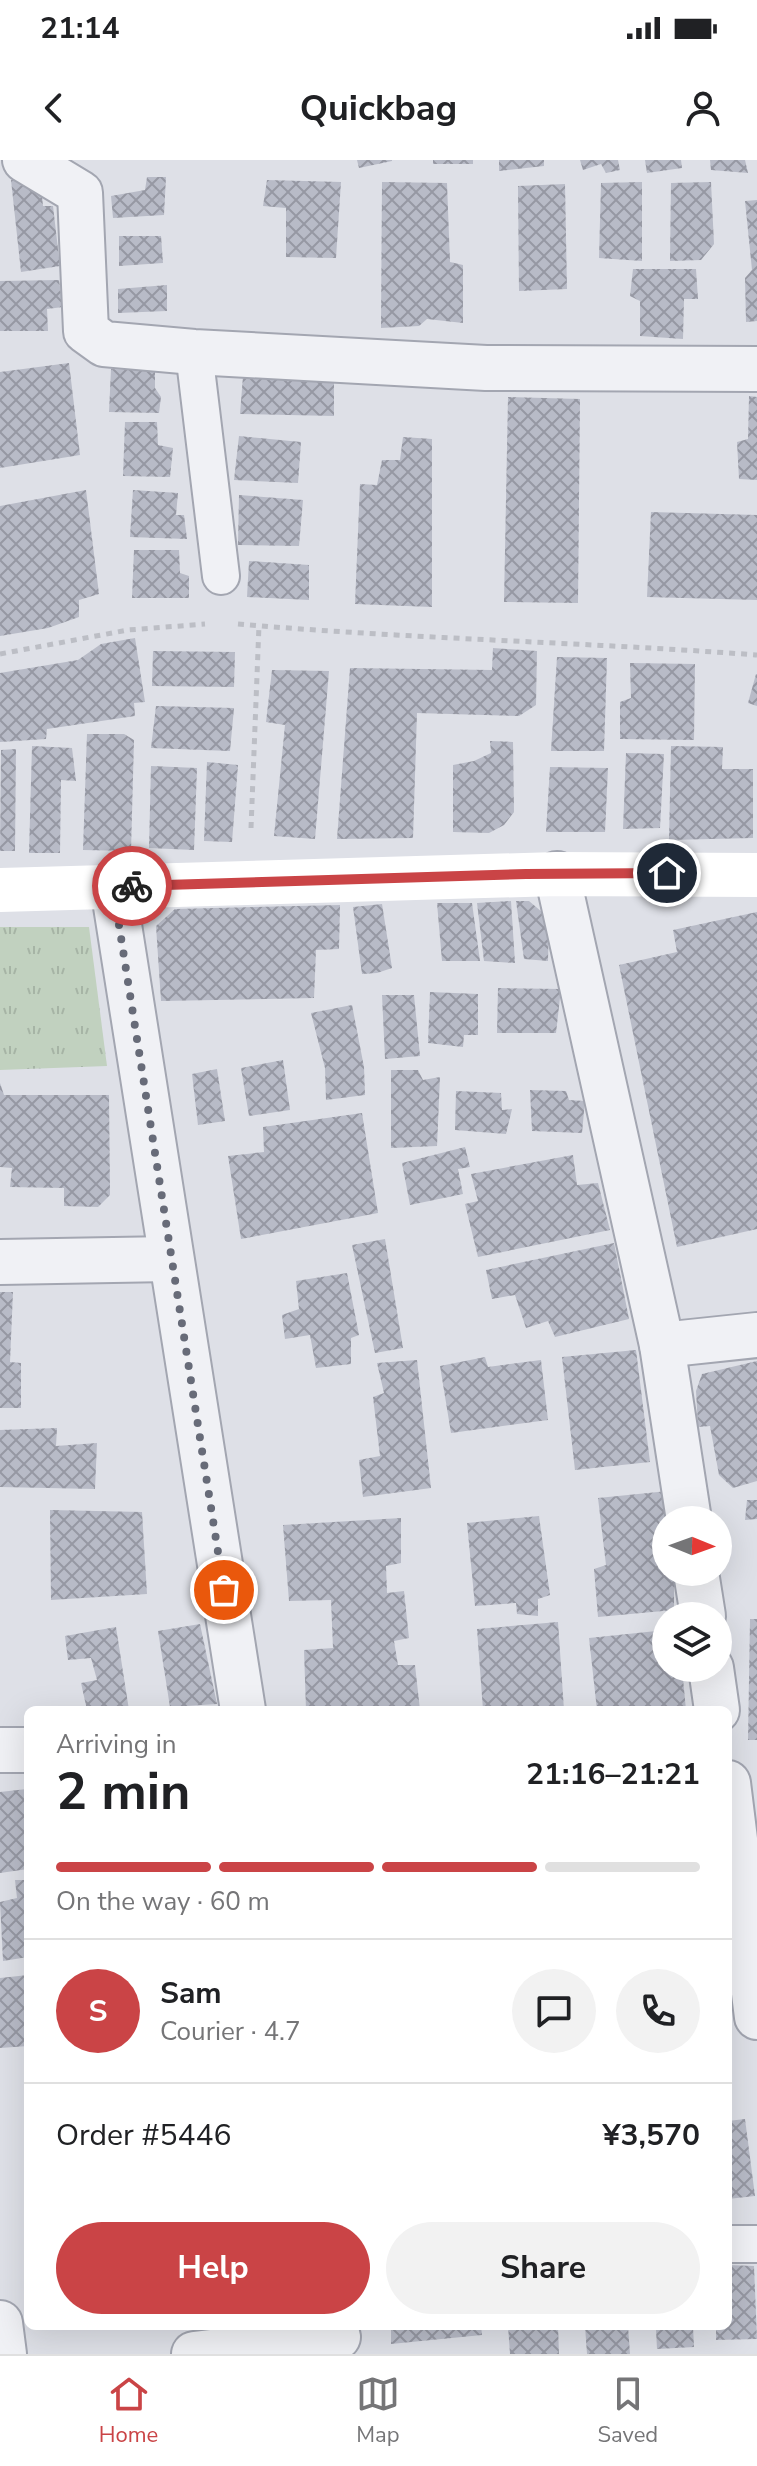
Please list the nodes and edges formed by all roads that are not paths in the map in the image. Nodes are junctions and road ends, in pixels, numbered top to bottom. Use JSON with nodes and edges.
{"nodes":[{"id":1,"x":25,"y":160,"type":"edge"},
{"id":2,"x":194,"y":352,"type":"junction"},
{"id":3,"x":757,"y":369,"type":"edge"},
{"id":4,"x":221,"y":576,"type":"dead end"},
{"id":5,"x":557,"y":874,"type":"junction"},
{"id":6,"x":757,"y":875,"type":"edge"},
{"id":7,"x":113,"y":887,"type":"junction"},
{"id":8,"x":0,"y":890,"type":"edge"},
{"id":9,"x":170,"y":1259,"type":"junction"},
{"id":10,"x":0,"y":1262,"type":"edge"},
{"id":11,"x":757,"y":1335,"type":"edge"},
{"id":12,"x":662,"y":1345,"type":"junction"},
{"id":13,"x":687,"y":1506,"type":"edge"},
{"id":14,"x":713,"y":1682,"type":"edge"},
{"id":15,"x":242,"y":1706,"type":"edge"},
{"id":16,"x":716,"y":1706,"type":"edge"},
{"id":17,"x":0,"y":1750,"type":"edge"},
{"id":18,"x":24,"y":1750,"type":"edge"},
{"id":19,"x":736,"y":1796,"type":"edge"},
{"id":20,"x":757,"y":2017,"type":"edge"},
{"id":21,"x":732,"y":2244,"type":"edge"},
{"id":22,"x":757,"y":2244,"type":"edge"},
{"id":23,"x":0,"y":2323,"type":"edge"},
{"id":24,"x":339,"y":2339,"type":"edge"},
{"id":25,"x":4,"y":2354,"type":"edge"},
{"id":26,"x":194,"y":2354,"type":"edge"}],
"edges":[{"from":1,"to":2,"type":"street"},
{"from":2,"to":3,"type":"street"},
{"from":2,"to":4,"type":"lane"},
{"from":5,"to":6,"type":"main road"},
{"from":5,"to":7,"type":"main road"},
{"from":5,"to":12,"type":"street"},
{"from":7,"to":8,"type":"main road"},
{"from":7,"to":9,"type":"street"},
{"from":9,"to":10,"type":"street"},
{"from":9,"to":15,"type":"street"},
{"from":11,"to":12,"type":"street"},
{"from":12,"to":13,"type":"street"},
{"from":14,"to":16,"type":"street"},
{"from":17,"to":18,"type":"street"},
{"from":19,"to":20,"type":"street"},
{"from":21,"to":22,"type":"lane"},
{"from":23,"to":25,"type":"street"},
{"from":24,"to":26,"type":"street"}]}
